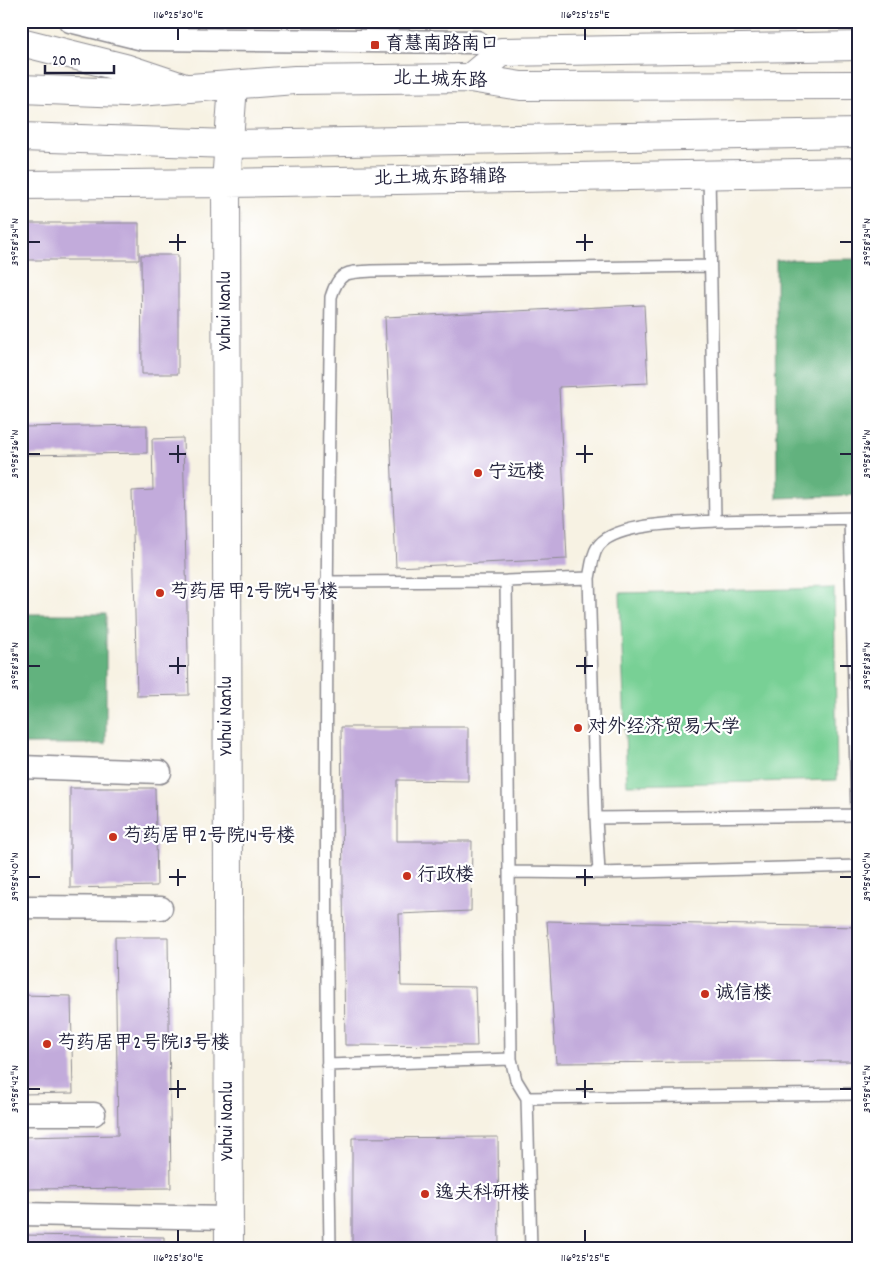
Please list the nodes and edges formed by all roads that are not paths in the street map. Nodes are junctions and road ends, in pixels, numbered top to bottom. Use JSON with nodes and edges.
{"nodes":[{"id":1,"x":70,"y":21,"type":"edge"},
{"id":2,"x":21,"y":42,"type":"edge"},
{"id":3,"x":477,"y":42,"type":"dead end"},
{"id":4,"x":859,"y":46,"type":"edge"},
{"id":5,"x":470,"y":78,"type":"junction"},
{"id":6,"x":21,"y":83,"type":"edge"},
{"id":7,"x":233,"y":85,"type":"junction"},
{"id":8,"x":859,"y":85,"type":"edge"},
{"id":9,"x":185,"y":88,"type":"junction"},
{"id":10,"x":21,"y":89,"type":"edge"},
{"id":11,"x":48,"y":90,"type":"junction"},
{"id":12,"x":859,"y":133,"type":"edge"},
{"id":13,"x":21,"y":137,"type":"edge"},
{"id":14,"x":229,"y":144,"type":"junction"},
{"id":15,"x":859,"y":172,"type":"edge"},
{"id":16,"x":709,"y":174,"type":"junction"},
{"id":17,"x":226,"y":183,"type":"junction"},
{"id":18,"x":21,"y":185,"type":"edge"},
{"id":19,"x":710,"y":266,"type":"junction"},
{"id":20,"x":854,"y":518,"type":"edge"},
{"id":21,"x":714,"y":521,"type":"junction"},
{"id":22,"x":589,"y":578,"type":"junction"},
{"id":23,"x":326,"y":582,"type":"junction"},
{"id":24,"x":506,"y":582,"type":"junction"},
{"id":25,"x":21,"y":767,"type":"edge"},
{"id":26,"x":160,"y":772,"type":"dead end"},
{"id":27,"x":596,"y":818,"type":"junction"},
{"id":28,"x":858,"y":820,"type":"edge"},
{"id":29,"x":859,"y":866,"type":"edge"},
{"id":30,"x":509,"y":872,"type":"junction"},
{"id":31,"x":599,"y":873,"type":"junction"},
{"id":32,"x":21,"y":907,"type":"edge"},
{"id":33,"x":161,"y":908,"type":"dead end"},
{"id":34,"x":511,"y":1059,"type":"junction"},
{"id":35,"x":327,"y":1064,"type":"junction"},
{"id":36,"x":859,"y":1094,"type":"edge"},
{"id":37,"x":527,"y":1098,"type":"junction"},
{"id":38,"x":21,"y":1114,"type":"edge"},
{"id":39,"x":94,"y":1114,"type":"dead end"},
{"id":40,"x":21,"y":1214,"type":"edge"},
{"id":41,"x":228,"y":1218,"type":"junction"},
{"id":42,"x":229,"y":1249,"type":"edge"},
{"id":43,"x":330,"y":1249,"type":"edge"},
{"id":44,"x":531,"y":1249,"type":"edge"}],
"edges":[{"from":1,"to":3,"type":"street"},
{"from":2,"to":9,"type":"street"},
{"from":4,"to":5,"type":"street"},
{"from":5,"to":7,"type":"street","name":"北土城东路"},
{"from":5,"to":8,"type":"street","name":"北土城东路"},
{"from":6,"to":11,"type":"street"},
{"from":7,"to":9,"type":"street","name":"北土城东路"},
{"from":7,"to":14,"type":"street","name":"Yuhui Nanlu"},
{"from":9,"to":11,"type":"street","name":"北土城东路"},
{"from":10,"to":11,"type":"street","name":"北土城东路"},
{"from":12,"to":14,"type":"street"},
{"from":13,"to":14,"type":"street"},
{"from":14,"to":17,"type":"street","name":"Yuhui Nanlu"},
{"from":15,"to":16,"type":"street","name":"北土城东路辅路"},
{"from":16,"to":17,"type":"street","name":"北土城东路辅路"},
{"from":16,"to":19,"type":"lane"},
{"from":17,"to":18,"type":"street","name":"北土城东路辅路"},
{"from":17,"to":41,"type":"street","name":"Yuhui Nanlu"},
{"from":19,"to":21,"type":"lane"},
{"from":19,"to":23,"type":"lane"},
{"from":20,"to":21,"type":"lane"},
{"from":20,"to":28,"type":"lane"},
{"from":21,"to":22,"type":"lane"},
{"from":22,"to":24,"type":"lane"},
{"from":22,"to":27,"type":"lane"},
{"from":23,"to":24,"type":"lane"},
{"from":23,"to":35,"type":"lane"},
{"from":24,"to":30,"type":"lane"},
{"from":25,"to":26,"type":"street"},
{"from":27,"to":28,"type":"lane"},
{"from":27,"to":31,"type":"lane"},
{"from":29,"to":31,"type":"lane"},
{"from":30,"to":31,"type":"lane"},
{"from":30,"to":34,"type":"lane"},
{"from":32,"to":33,"type":"street"},
{"from":34,"to":35,"type":"lane"},
{"from":34,"to":37,"type":"lane"},
{"from":35,"to":43,"type":"lane"},
{"from":36,"to":37,"type":"lane"},
{"from":37,"to":44,"type":"lane"},
{"from":38,"to":39,"type":"street"},
{"from":40,"to":41,"type":"street"},
{"from":41,"to":42,"type":"street","name":"Yuhui Nanlu"}]}
